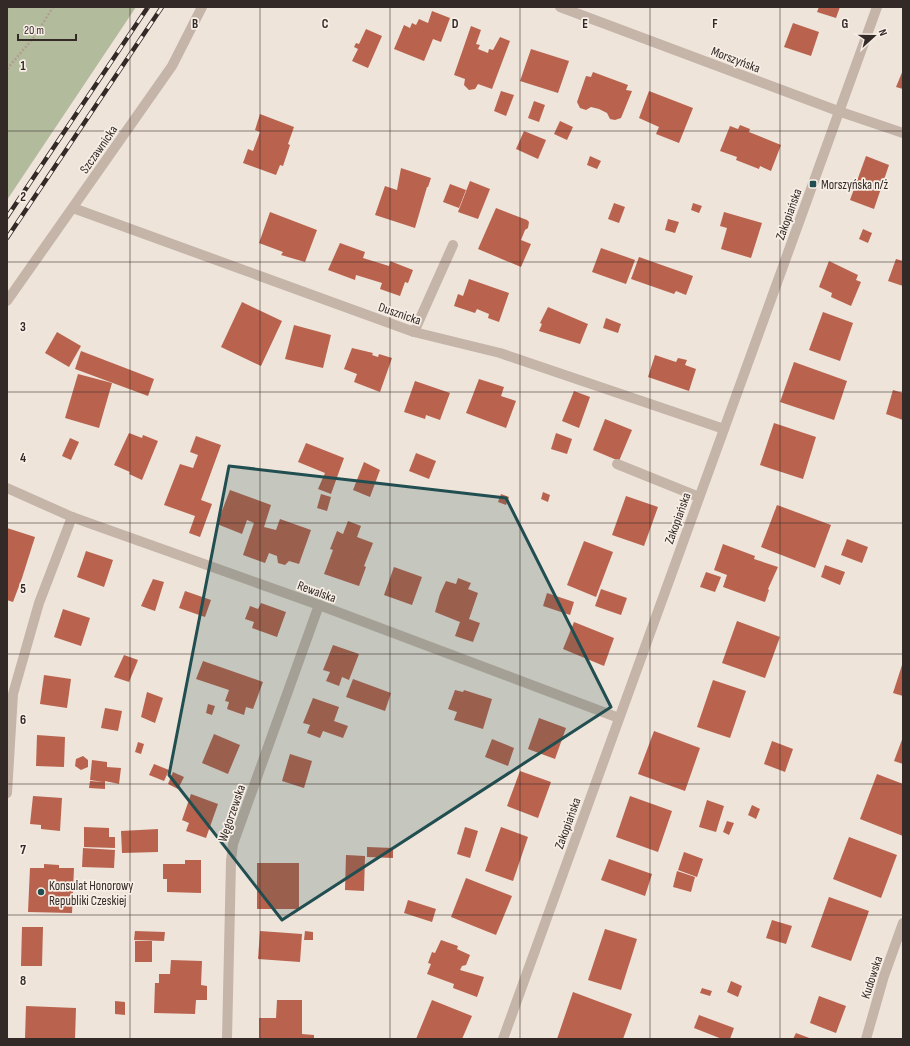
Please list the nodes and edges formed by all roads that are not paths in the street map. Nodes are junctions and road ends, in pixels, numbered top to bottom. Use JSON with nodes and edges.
{"nodes":[{"id":1,"x":202,"y":7,"type":"edge"},
{"id":2,"x":560,"y":7,"type":"edge"},
{"id":3,"x":877,"y":7,"type":"edge"},
{"id":4,"x":838,"y":111,"type":"junction"},
{"id":5,"x":903,"y":133,"type":"edge"},
{"id":6,"x":73,"y":208,"type":"junction"},
{"id":7,"x":453,"y":245,"type":"dead end"},
{"id":8,"x":7,"y":301,"type":"edge"},
{"id":9,"x":414,"y":332,"type":"junction"},
{"id":10,"x":724,"y":429,"type":"junction"},
{"id":11,"x":617,"y":464,"type":"dead end"},
{"id":12,"x":7,"y":488,"type":"edge"},
{"id":13,"x":698,"y":497,"type":"junction"},
{"id":14,"x":72,"y":517,"type":"junction"},
{"id":15,"x":319,"y":606,"type":"junction"},
{"id":16,"x":619,"y":718,"type":"junction"},
{"id":17,"x":7,"y":793,"type":"edge"},
{"id":18,"x":903,"y":923,"type":"edge"},
{"id":19,"x":227,"y":1039,"type":"edge"},
{"id":20,"x":503,"y":1039,"type":"edge"},
{"id":21,"x":866,"y":1039,"type":"edge"}],
"edges":[{"from":1,"to":6,"type":"street","name":"Szczawnicka"},
{"from":2,"to":4,"type":"street","name":"Morszyńska"},
{"from":3,"to":4,"type":"street","name":"Zakopiańska"},
{"from":4,"to":5,"type":"street","name":"Morszyńska"},
{"from":4,"to":10,"type":"street","name":"Zakopiańska"},
{"from":6,"to":8,"type":"street","name":"Szczawnicka"},
{"from":6,"to":9,"type":"street","name":"Dusznicka"},
{"from":7,"to":9,"type":"street"},
{"from":9,"to":10,"type":"street","name":"Dusznicka"},
{"from":10,"to":13,"type":"street","name":"Zakopiańska"},
{"from":11,"to":13,"type":"street"},
{"from":12,"to":14,"type":"street","name":"Rewalska"},
{"from":13,"to":16,"type":"street","name":"Zakopiańska"},
{"from":14,"to":15,"type":"street","name":"Rewalska"},
{"from":14,"to":17,"type":"street"},
{"from":15,"to":16,"type":"street","name":"Rewalska"},
{"from":15,"to":19,"type":"street","name":"Węgorzewska"},
{"from":16,"to":20,"type":"street","name":"Zakopiańska"},
{"from":18,"to":21,"type":"street","name":"Kudowska"}]}
